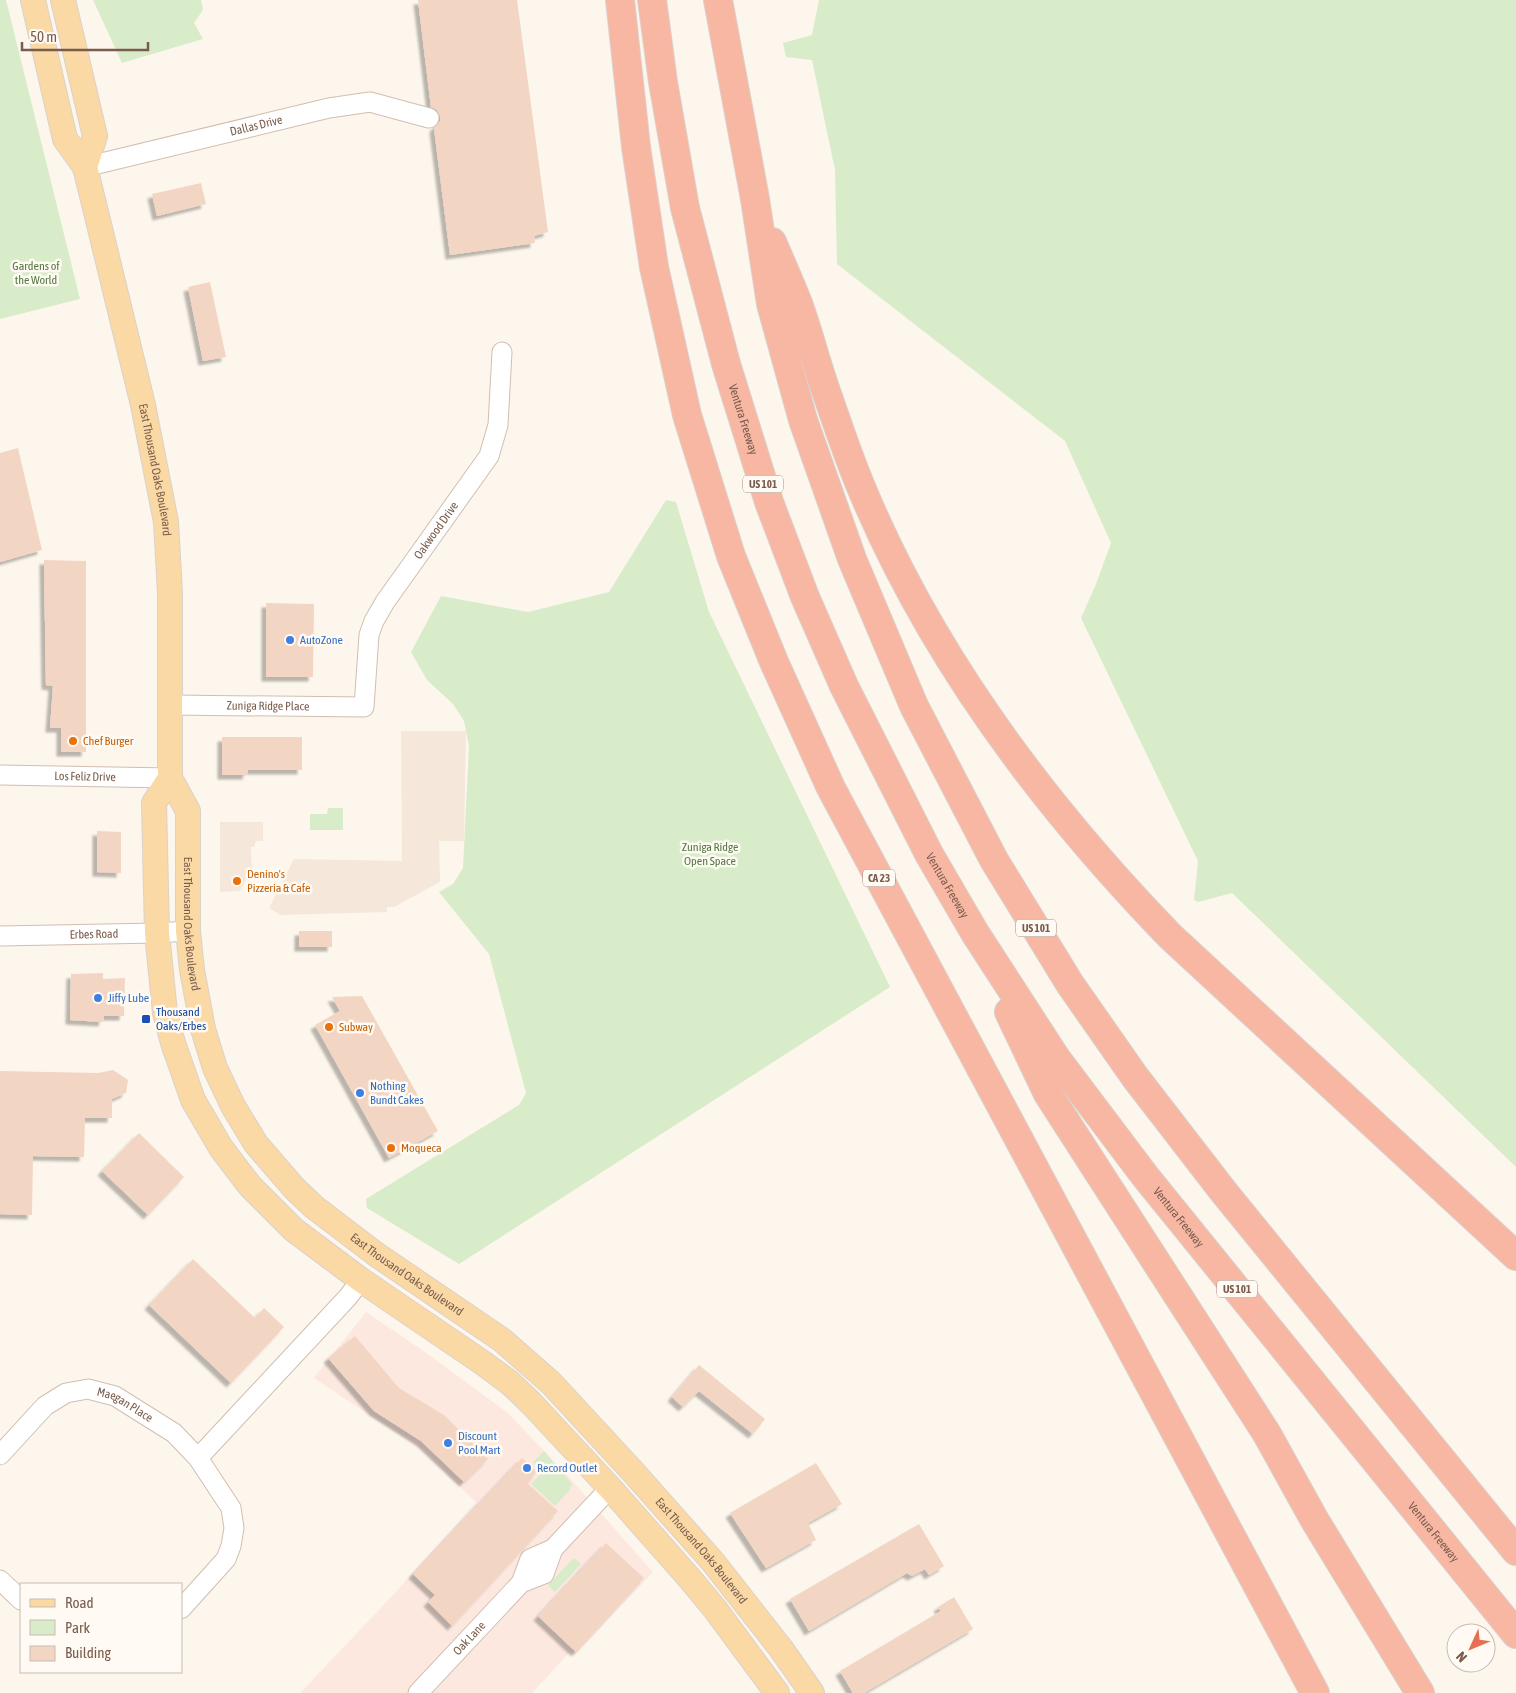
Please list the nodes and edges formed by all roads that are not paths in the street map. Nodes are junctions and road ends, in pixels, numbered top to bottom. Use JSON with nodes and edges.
{"nodes":[{"id":1,"x":33,"y":0,"type":"edge"},
{"id":2,"x":64,"y":0,"type":"edge"},
{"id":3,"x":620,"y":0,"type":"edge"},
{"id":4,"x":652,"y":0,"type":"edge"},
{"id":5,"x":718,"y":0,"type":"edge"},
{"id":6,"x":429,"y":118,"type":"dead end"},
{"id":7,"x":85,"y":167,"type":"junction"},
{"id":8,"x":755,"y":199,"type":"junction"},
{"id":9,"x":502,"y":352,"type":"dead end"},
{"id":10,"x":170,"y":705,"type":"junction"},
{"id":11,"x":364,"y":707,"type":"joint"},
{"id":12,"x":0,"y":775,"type":"edge"},
{"id":13,"x":170,"y":778,"type":"junction"},
{"id":14,"x":188,"y":931,"type":"junction"},
{"id":15,"x":157,"y":933,"type":"junction"},
{"id":16,"x":974,"y":933,"type":"junction"},
{"id":17,"x":0,"y":936,"type":"edge"},
{"id":18,"x":1516,"y":1256,"type":"edge"},
{"id":19,"x":361,"y":1280,"type":"junction"},
{"id":20,"x":0,"y":1455,"type":"edge"},
{"id":21,"x":198,"y":1458,"type":"junction"},
{"id":22,"x":610,"y":1488,"type":"junction"},
{"id":23,"x":1516,"y":1551,"type":"edge"},
{"id":24,"x":0,"y":1580,"type":"edge"},
{"id":25,"x":20,"y":1599,"type":"edge"},
{"id":26,"x":182,"y":1608,"type":"edge"},
{"id":27,"x":1516,"y":1634,"type":"edge"},
{"id":28,"x":418,"y":1693,"type":"edge"},
{"id":29,"x":776,"y":1693,"type":"edge"},
{"id":30,"x":812,"y":1693,"type":"edge"},
{"id":31,"x":1315,"y":1693,"type":"edge"},
{"id":32,"x":1420,"y":1693,"type":"edge"}],
"edges":[{"from":1,"to":7,"type":"main road","name":"East Thousand Oaks Boulevard"},
{"from":2,"to":7,"type":"main road"},
{"from":3,"to":31,"type":"highway","number":"CA 23"},
{"from":4,"to":16,"type":"highway","name":"Ventura Freeway","number":"US 101"},
{"from":5,"to":8,"type":"highway","number":"US 101"},
{"from":6,"to":7,"type":"street","name":"Dallas Drive"},
{"from":7,"to":10,"type":"main road","name":"East Thousand Oaks Boulevard"},
{"from":8,"to":18,"type":"highway"},
{"from":8,"to":23,"type":"highway","number":"US 101"},
{"from":9,"to":11,"type":"street","name":"Oakwood Drive"},
{"from":10,"to":11,"type":"street","name":"Zuniga Ridge Place"},
{"from":10,"to":13,"type":"main road","name":"East Thousand Oaks Boulevard"},
{"from":12,"to":13,"type":"street","name":"Los Feliz Drive"},
{"from":13,"to":14,"type":"main road","name":"East Thousand Oaks Boulevard"},
{"from":13,"to":15,"type":"main road"},
{"from":14,"to":15,"type":"street","name":"Erbes Road"},
{"from":14,"to":30,"type":"main road","name":"East Thousand Oaks Boulevard"},
{"from":15,"to":17,"type":"street","name":"Erbes Road"},
{"from":15,"to":19,"type":"main road"},
{"from":16,"to":27,"type":"highway","name":"Ventura Freeway","number":"US 101"},
{"from":16,"to":32,"type":"highway"},
{"from":19,"to":21,"type":"street"},
{"from":19,"to":22,"type":"main road"},
{"from":20,"to":21,"type":"street","name":"Maegan Place"},
{"from":21,"to":26,"type":"street","name":"Maegan Place"},
{"from":22,"to":28,"type":"street","name":"Oak Lane"},
{"from":22,"to":29,"type":"main road"},
{"from":24,"to":25,"type":"street"}]}
